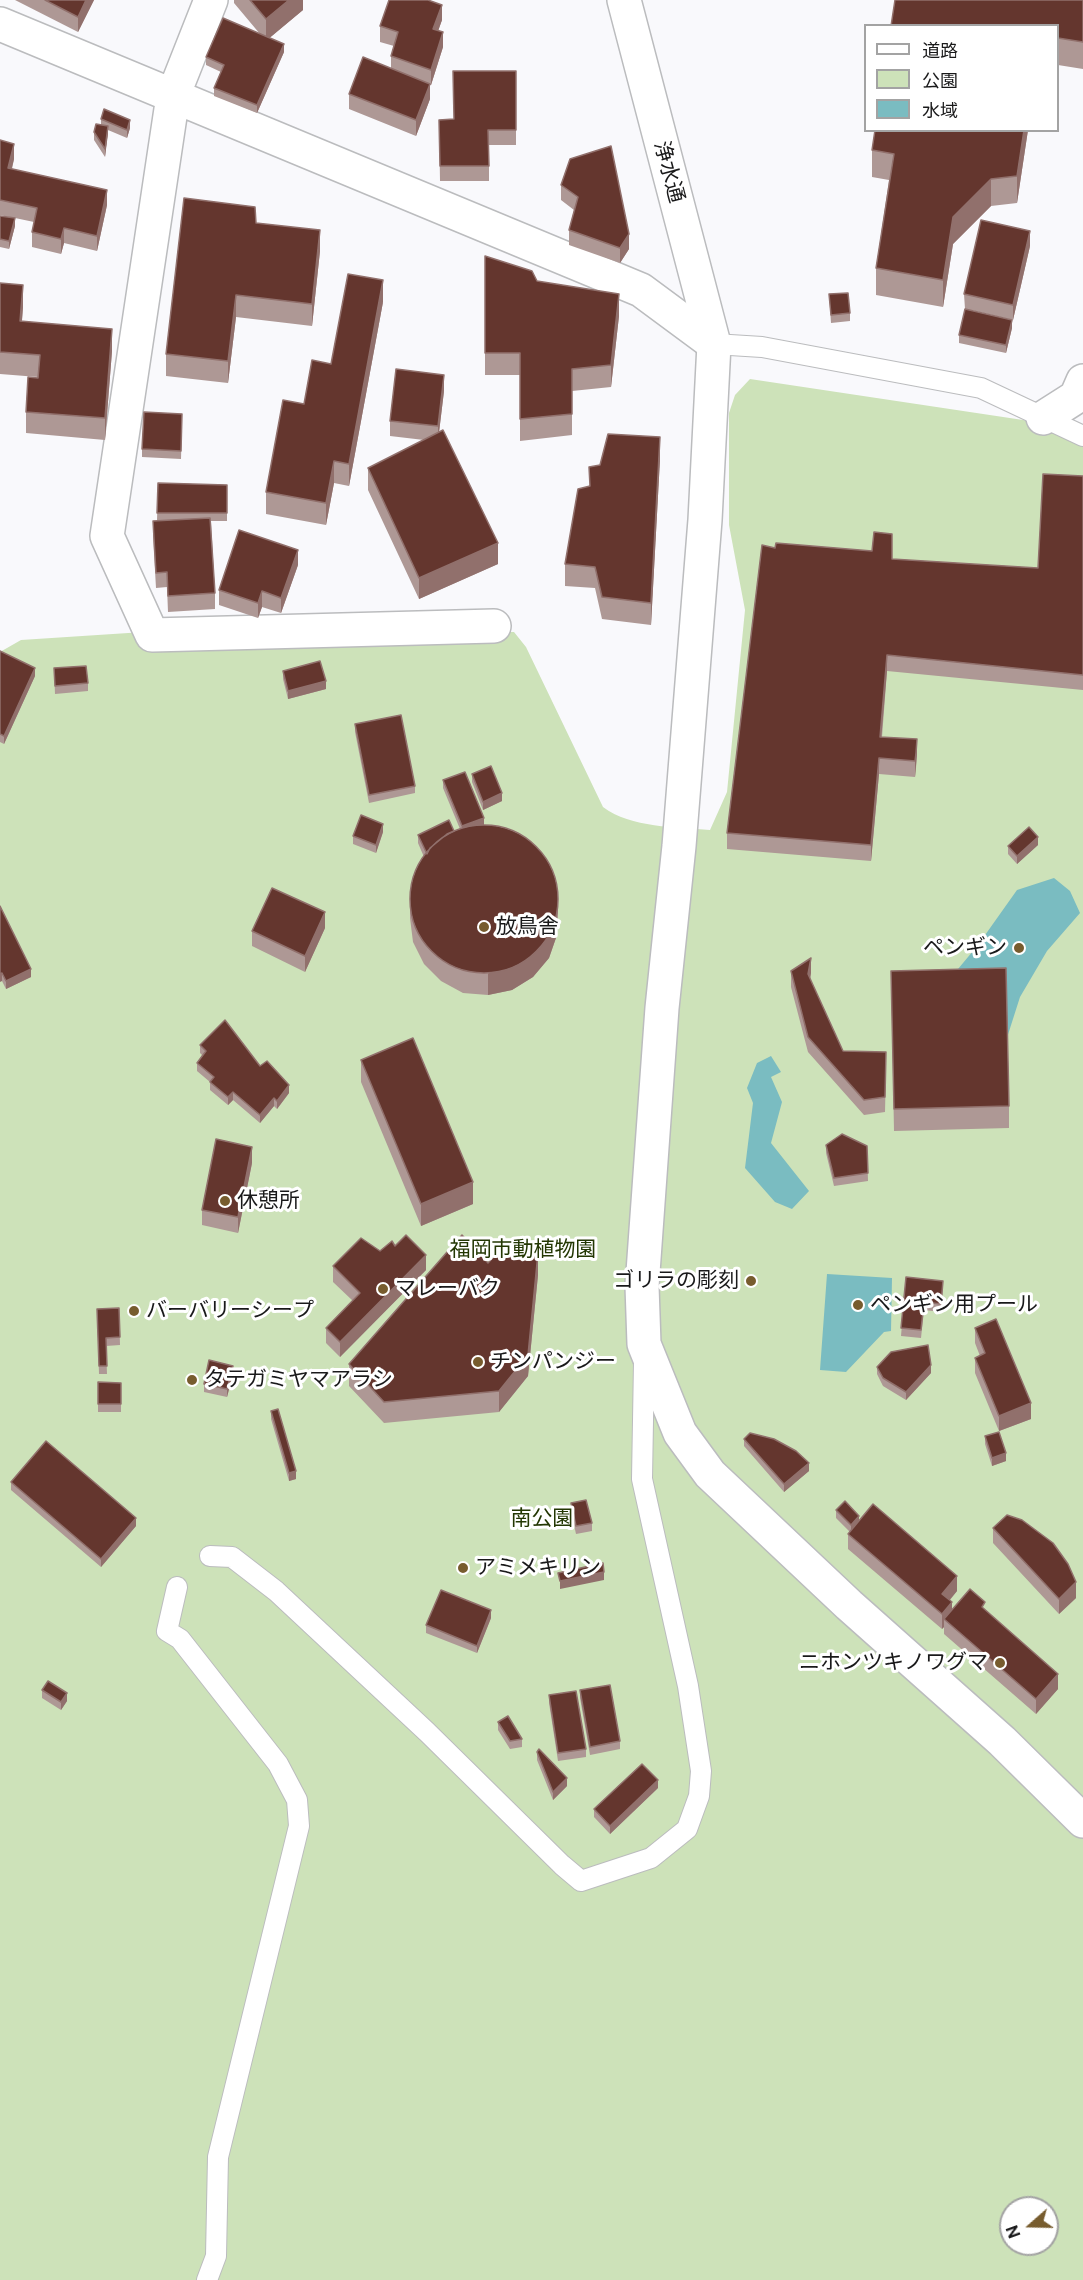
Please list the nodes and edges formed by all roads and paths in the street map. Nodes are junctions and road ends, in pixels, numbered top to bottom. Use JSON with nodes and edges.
{"nodes":[{"id":1,"x":211,"y":0,"type":"edge"},
{"id":2,"x":624,"y":0,"type":"edge"},
{"id":3,"x":0,"y":24,"type":"edge"},
{"id":4,"x":173,"y":96,"type":"junction"},
{"id":5,"x":714,"y":344,"type":"junction"},
{"id":6,"x":1083,"y":381,"type":"edge"},
{"id":7,"x":1043,"y":418,"type":"junction"},
{"id":8,"x":1083,"y":436,"type":"edge"},
{"id":9,"x":494,"y":627,"type":"dead end"},
{"id":10,"x":644,"y":1344,"type":"junction"},
{"id":11,"x":210,"y":1556,"type":"dead end"},
{"id":12,"x":177,"y":1587,"type":"dead end"},
{"id":13,"x":1083,"y":1821,"type":"edge"},
{"id":14,"x":207,"y":2280,"type":"edge"}],
"edges":[{"from":1,"to":4,"type":"street"},
{"from":2,"to":5,"type":"street","name":"浄水通"},
{"from":3,"to":4,"type":"street"},
{"from":4,"to":5,"type":"street"},
{"from":4,"to":9,"type":"street"},
{"from":5,"to":7,"type":"lane"},
{"from":5,"to":10,"type":"street","name":"浄水通"},
{"from":6,"to":7,"type":"street"},
{"from":7,"to":8,"type":"lane"},
{"from":10,"to":11,"type":"lane"},
{"from":10,"to":13,"type":"street"},
{"from":12,"to":14,"type":"lane"}]}
